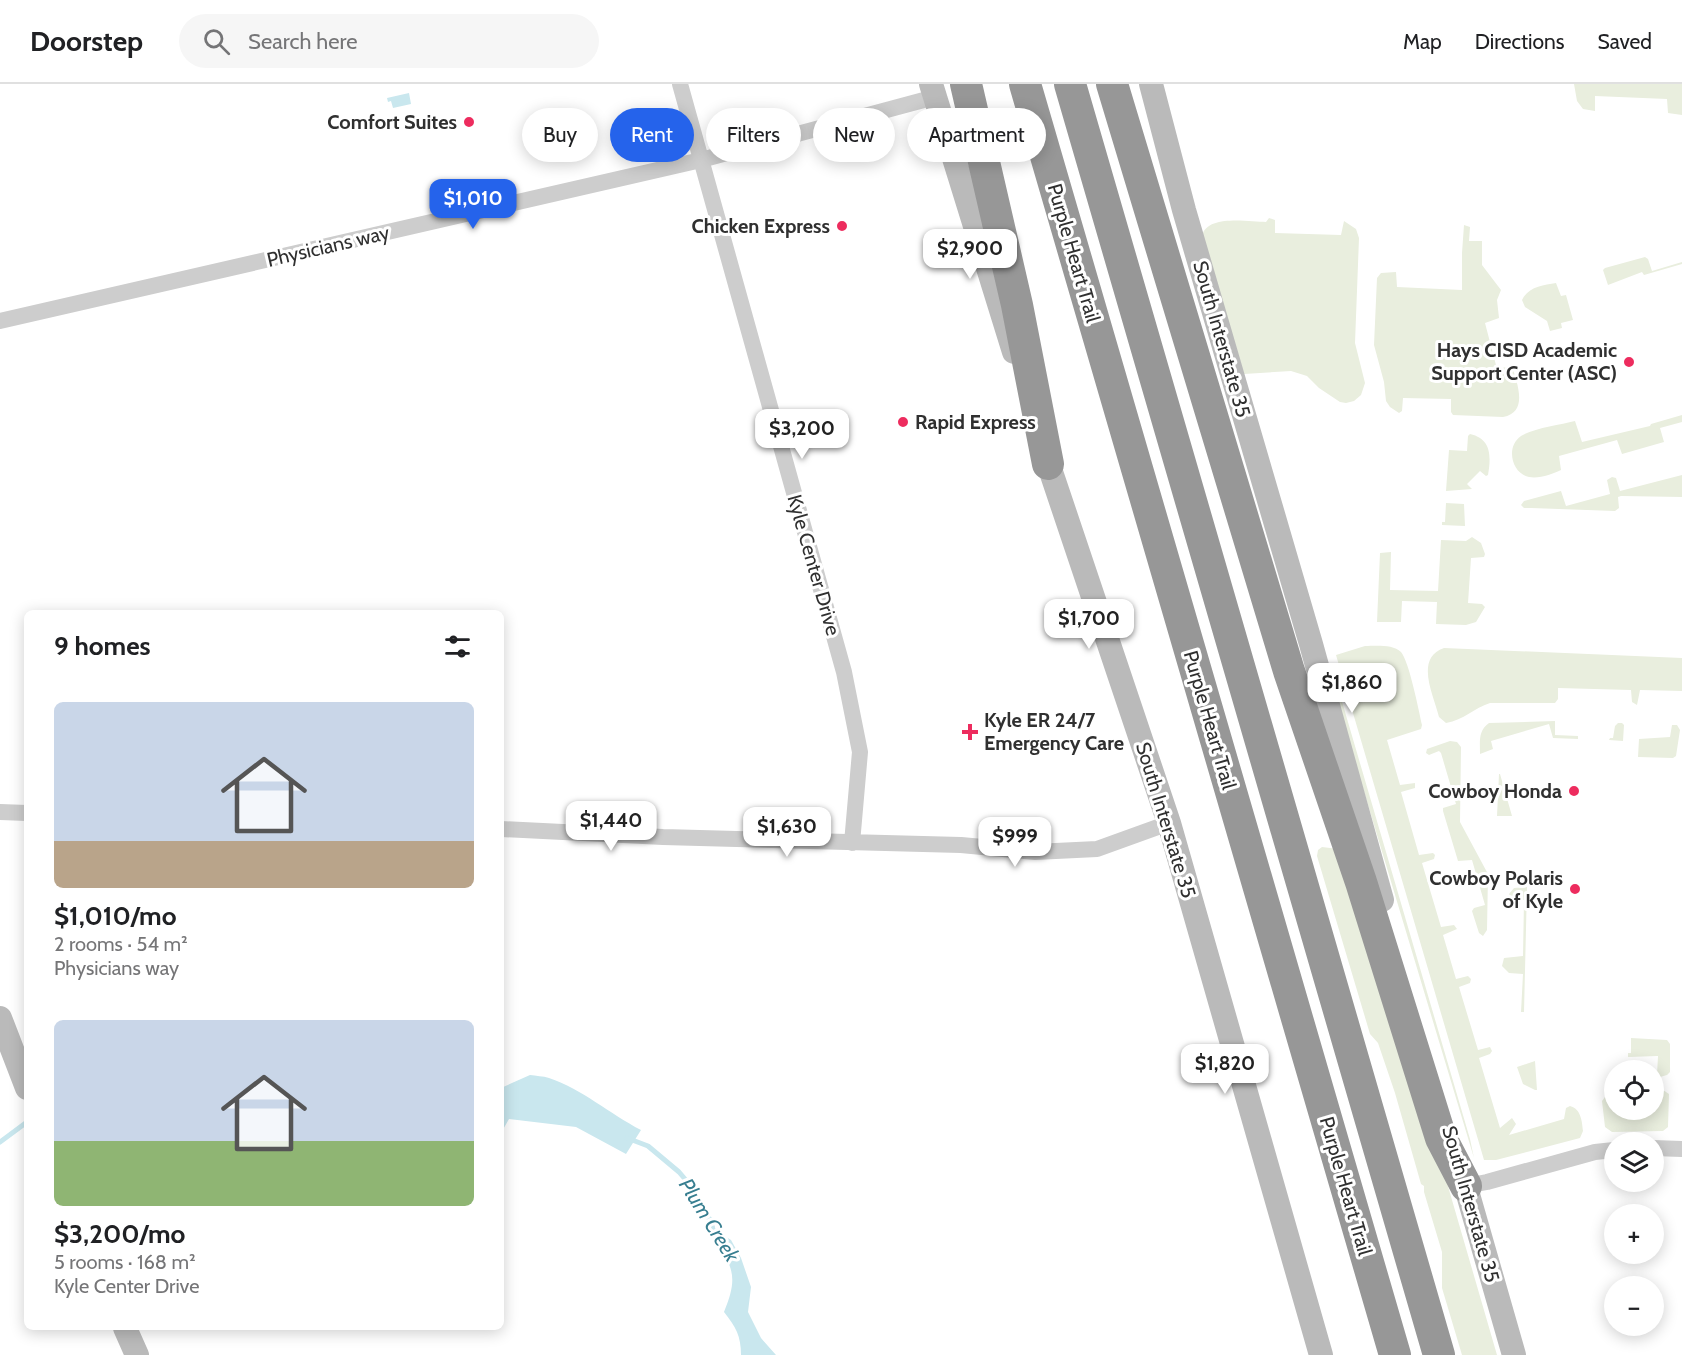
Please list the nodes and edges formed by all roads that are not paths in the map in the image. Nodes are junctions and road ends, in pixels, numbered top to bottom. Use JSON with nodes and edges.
{"nodes":[{"id":1,"x":680,"y":84,"type":"edge"},
{"id":2,"x":966,"y":84,"type":"edge"},
{"id":3,"x":1025,"y":84,"type":"edge"},
{"id":4,"x":1070,"y":84,"type":"edge"},
{"id":5,"x":1112,"y":84,"type":"edge"},
{"id":6,"x":1151,"y":84,"type":"edge"},
{"id":7,"x":933,"y":90,"type":"edge"},
{"id":8,"x":701,"y":160,"type":"junction"},
{"id":9,"x":0,"y":321,"type":"edge"},
{"id":10,"x":1048,"y":464,"type":"junction"},
{"id":11,"x":0,"y":812,"type":"edge"},
{"id":12,"x":24,"y":813,"type":"edge"},
{"id":13,"x":1169,"y":823,"type":"junction"},
{"id":14,"x":504,"y":829,"type":"edge"},
{"id":15,"x":852,"y":843,"type":"junction"},
{"id":16,"x":0,"y":1018,"type":"edge"},
{"id":17,"x":24,"y":1080,"type":"edge"},
{"id":18,"x":1664,"y":1148,"type":"edge"},
{"id":19,"x":1682,"y":1149,"type":"edge"},
{"id":20,"x":1604,"y":1151,"type":"edge"},
{"id":21,"x":1466,"y":1186,"type":"junction"},
{"id":22,"x":126,"y":1330,"type":"edge"},
{"id":23,"x":137,"y":1355,"type":"edge"},
{"id":24,"x":1321,"y":1355,"type":"edge"},
{"id":25,"x":1395,"y":1355,"type":"edge"},
{"id":26,"x":1439,"y":1355,"type":"edge"},
{"id":27,"x":1514,"y":1355,"type":"edge"}],
"edges":[{"from":1,"to":8,"type":"street","name":"Kyle Center Drive"},
{"from":2,"to":10,"type":"highway"},
{"from":3,"to":25,"type":"highway","name":"Purple Heart Trail"},
{"from":4,"to":26,"type":"highway"},
{"from":5,"to":21,"type":"highway"},
{"from":6,"to":21,"type":"main road","name":"South Interstate 35"},
{"from":7,"to":8,"type":"street","name":"Physicians way"},
{"from":7,"to":10,"type":"main road","name":"South Interstate 35"},
{"from":8,"to":9,"type":"street","name":"Physicians way"},
{"from":8,"to":15,"type":"street","name":"Kyle Center Drive"},
{"from":10,"to":13,"type":"main road","name":"South Interstate 35"},
{"from":11,"to":12,"type":"street"},
{"from":13,"to":15,"type":"street"},
{"from":13,"to":24,"type":"main road","name":"South Interstate 35"},
{"from":14,"to":15,"type":"street"},
{"from":16,"to":17,"type":"main road"},
{"from":18,"to":19,"type":"street"},
{"from":20,"to":21,"type":"street"},
{"from":21,"to":27,"type":"main road","name":"South Interstate 35"},
{"from":22,"to":23,"type":"main road"}]}
